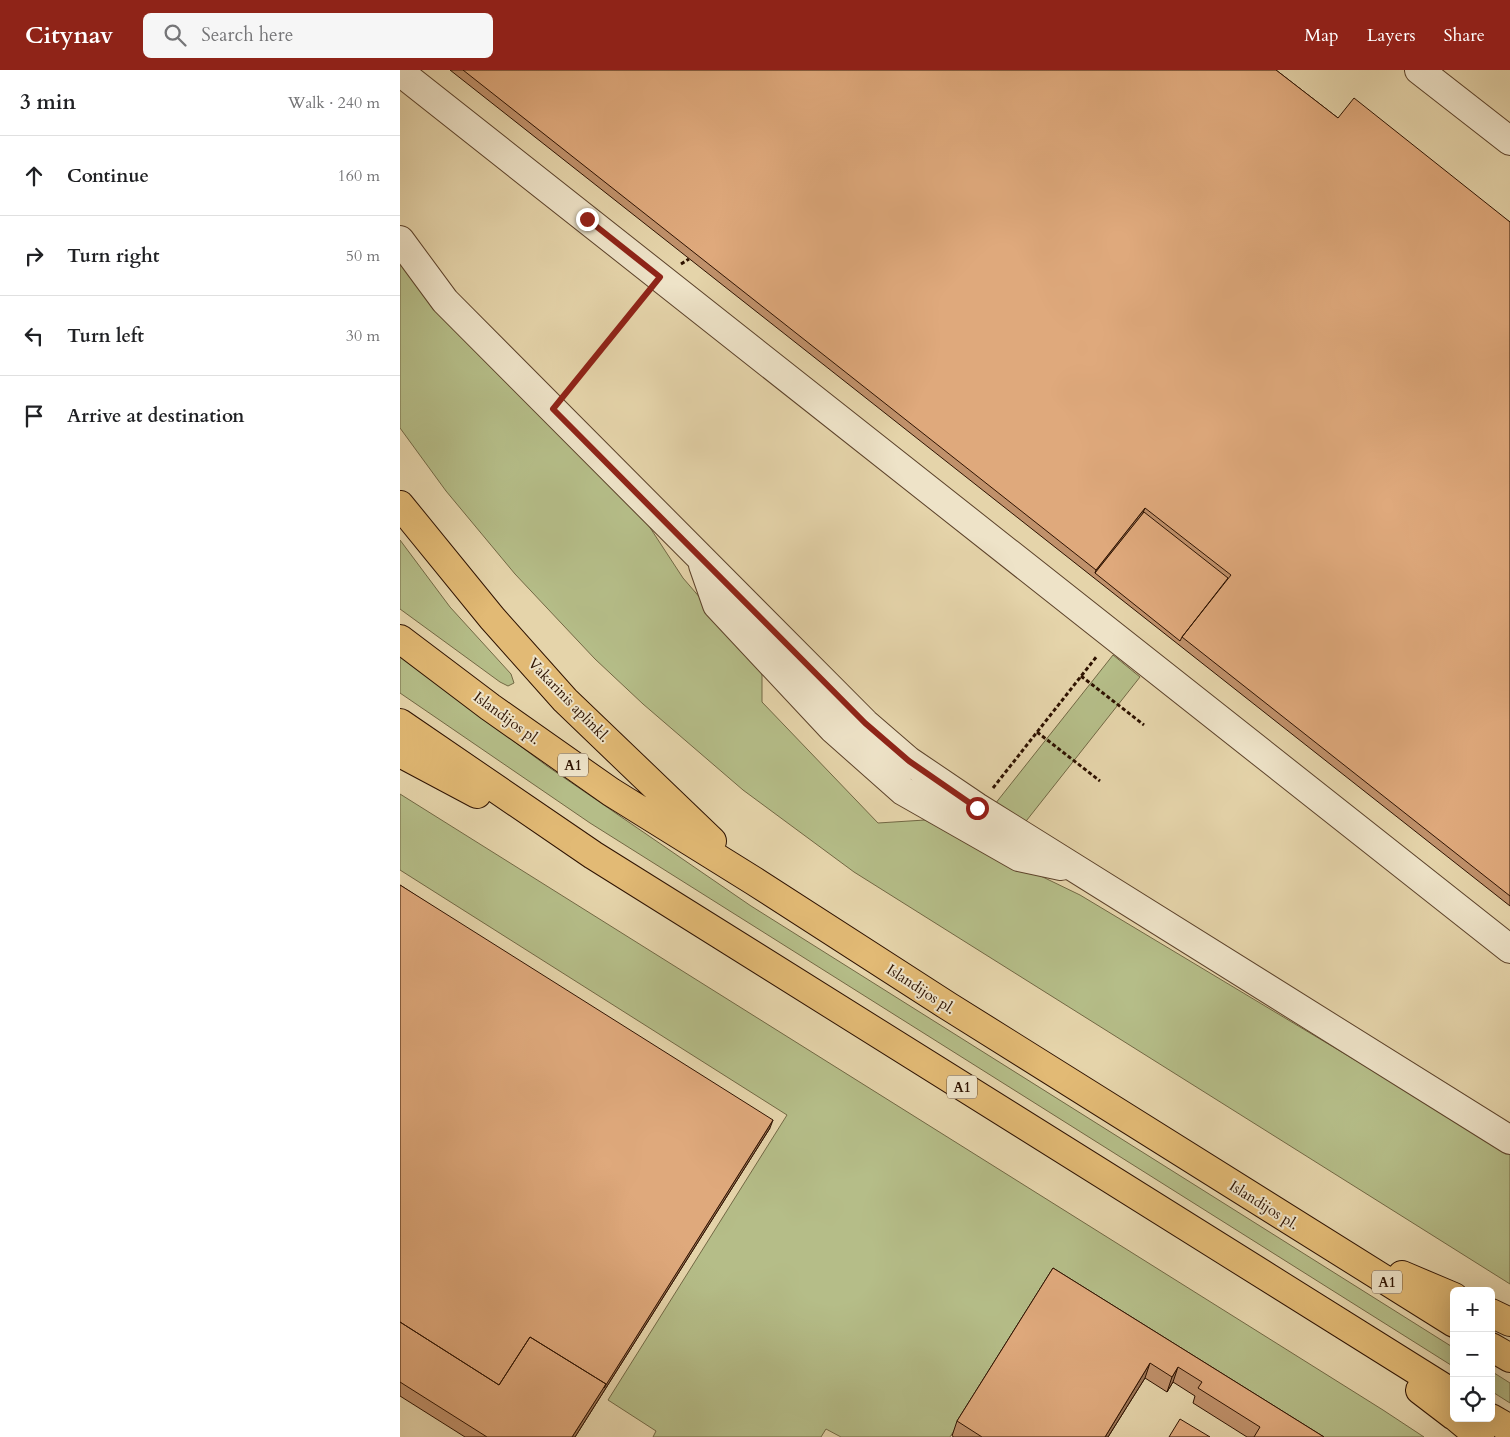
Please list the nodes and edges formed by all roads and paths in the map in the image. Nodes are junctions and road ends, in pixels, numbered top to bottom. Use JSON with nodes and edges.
{"nodes":[{"id":1,"x":1419,"y":70,"type":"edge"},
{"id":2,"x":400,"y":72,"type":"edge"},
{"id":3,"x":1510,"y":142,"type":"edge"},
{"id":4,"x":400,"y":240,"type":"edge"},
{"id":5,"x":689,"y":259,"type":"edge"},
{"id":6,"x":660,"y":277,"type":"junction"},
{"id":7,"x":553,"y":409,"type":"junction"},
{"id":8,"x":400,"y":505,"type":"edge"},
{"id":9,"x":699,"y":555,"type":"junction"},
{"id":10,"x":1113,"y":636,"type":"junction"},
{"id":11,"x":400,"y":639,"type":"edge"},
{"id":12,"x":1081,"y":676,"type":"junction"},
{"id":13,"x":400,"y":723,"type":"edge"},
{"id":14,"x":1144,"y":726,"type":"dead end"},
{"id":15,"x":1037,"y":732,"type":"junction"},
{"id":16,"x":400,"y":753,"type":"edge"},
{"id":17,"x":1100,"y":781,"type":"dead end"},
{"id":18,"x":977,"y":808,"type":"junction"},
{"id":19,"x":594,"y":855,"type":"junction"},
{"id":20,"x":1077,"y":869,"type":"junction"},
{"id":21,"x":754,"y":881,"type":"junction"},
{"id":22,"x":1510,"y":949,"type":"edge"},
{"id":23,"x":1510,"y":1140,"type":"edge"},
{"id":24,"x":1320,"y":1240,"type":"junction"},
{"id":25,"x":1450,"y":1295,"type":"edge"},
{"id":26,"x":1495,"y":1315,"type":"edge"},
{"id":27,"x":1331,"y":1318,"type":"junction"},
{"id":28,"x":1450,"y":1321,"type":"edge"},
{"id":29,"x":1510,"y":1322,"type":"edge"},
{"id":30,"x":1495,"y":1349,"type":"edge"},
{"id":31,"x":1510,"y":1358,"type":"edge"},
{"id":32,"x":1450,"y":1392,"type":"edge"},
{"id":33,"x":1450,"y":1413,"type":"edge"},
{"id":34,"x":1495,"y":1420,"type":"edge"},
{"id":35,"x":1461,"y":1422,"type":"edge"},
{"id":36,"x":1510,"y":1429,"type":"edge"},
{"id":37,"x":1480,"y":1437,"type":"edge"}],
"edges":[{"from":1,"to":3,"type":"street"},
{"from":2,"to":6,"type":"street"},
{"from":4,"to":7,"type":"street"},
{"from":5,"to":6,"type":"path"},
{"from":6,"to":7,"type":"path"},
{"from":6,"to":10,"type":"street"},
{"from":7,"to":9,"type":"street"},
{"from":8,"to":21,"type":"highway","name":"Vakarinis aplinkl."},
{"from":9,"to":18,"type":"street"},
{"from":9,"to":20,"type":"street"},
{"from":10,"to":12,"type":"path"},
{"from":10,"to":22,"type":"street"},
{"from":11,"to":21,"type":"highway","name":"Islandijos pl.","number":"A1"},
{"from":12,"to":14,"type":"path"},
{"from":12,"to":15,"type":"path"},
{"from":13,"to":19,"type":"highway","number":"A1"},
{"from":15,"to":17,"type":"path"},
{"from":15,"to":18,"type":"path"},
{"from":16,"to":19,"type":"highway"},
{"from":18,"to":20,"type":"street"},
{"from":19,"to":27,"type":"highway","number":"A1"},
{"from":20,"to":23,"type":"street"},
{"from":21,"to":24,"type":"highway","name":"Islandijos pl.","number":"A1"},
{"from":24,"to":25,"type":"highway"},
{"from":24,"to":28,"type":"highway","name":"Islandijos pl.","number":"A1"},
{"from":26,"to":29,"type":"highway"},
{"from":27,"to":32,"type":"highway","number":"A1"},
{"from":27,"to":33,"type":"highway"},
{"from":30,"to":31,"type":"highway"},
{"from":34,"to":36,"type":"highway"},
{"from":35,"to":37,"type":"highway"}]}
